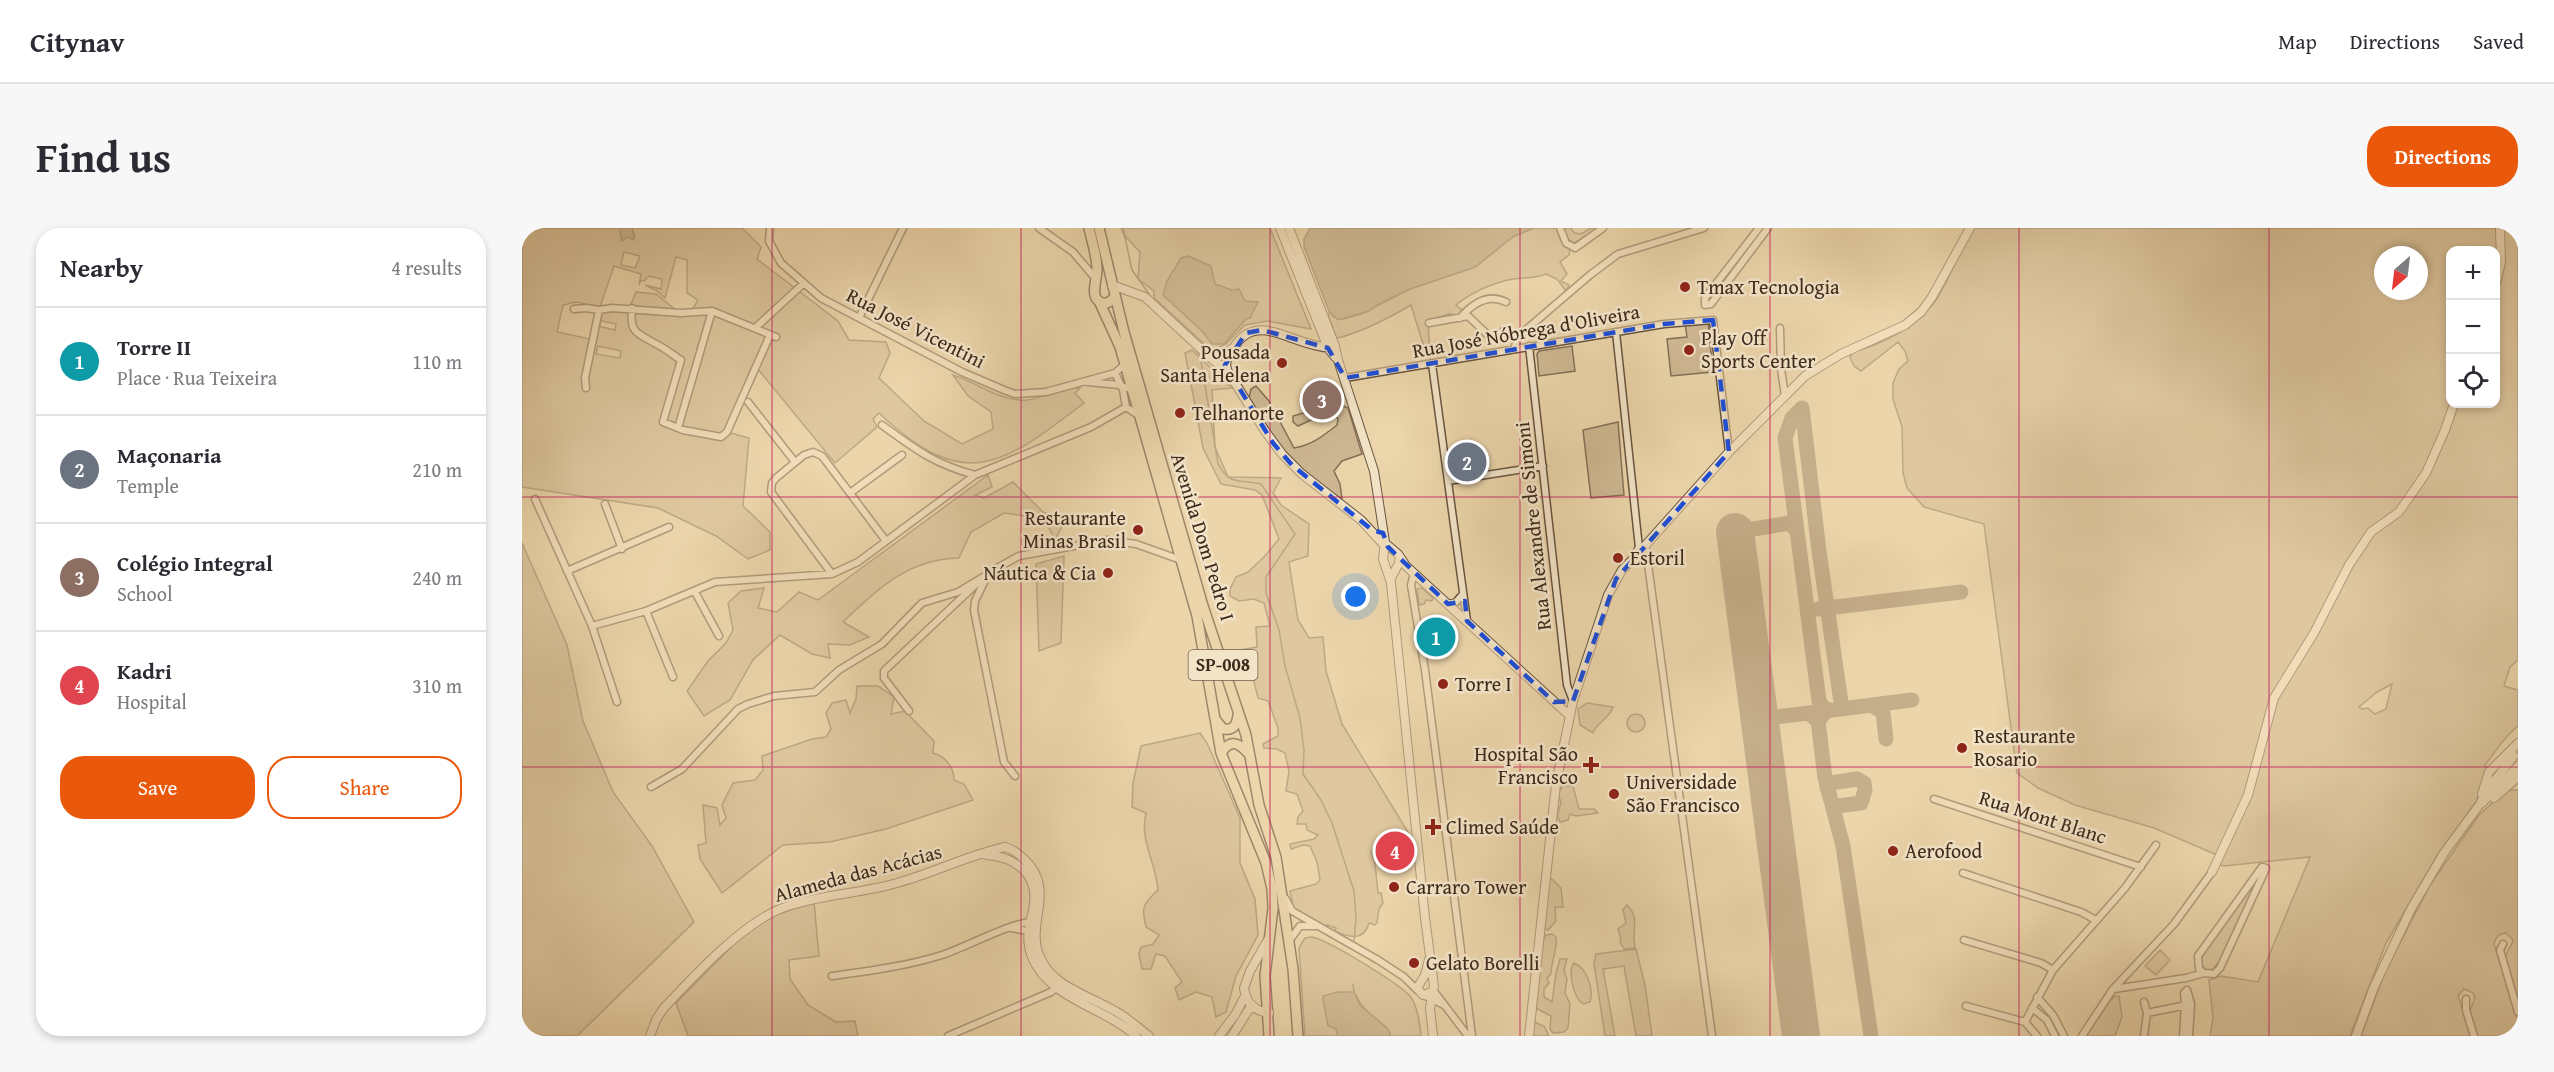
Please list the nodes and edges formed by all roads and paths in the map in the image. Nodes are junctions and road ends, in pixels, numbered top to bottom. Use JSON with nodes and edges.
{"nodes":[{"id":1,"x":770,"y":228,"type":"edge"},
{"id":2,"x":903,"y":228,"type":"edge"},
{"id":3,"x":1040,"y":228,"type":"edge"},
{"id":4,"x":1089,"y":228,"type":"edge"},
{"id":5,"x":1100,"y":228,"type":"edge"},
{"id":6,"x":1280,"y":228,"type":"edge"},
{"id":7,"x":1289,"y":228,"type":"edge"},
{"id":8,"x":1560,"y":228,"type":"edge"},
{"id":9,"x":1603,"y":228,"type":"edge"},
{"id":10,"x":1704,"y":228,"type":"edge"},
{"id":11,"x":1759,"y":228,"type":"edge"},
{"id":12,"x":1768,"y":228,"type":"edge"},
{"id":13,"x":1970,"y":228,"type":"edge"},
{"id":14,"x":2500,"y":228,"type":"edge"},
{"id":15,"x":2500,"y":265,"type":"edge"},
{"id":16,"x":1096,"y":279,"type":"junction"},
{"id":17,"x":803,"y":284,"type":"junction"},
{"id":18,"x":1112,"y":285,"type":"junction"},
{"id":19,"x":1095,"y":290,"type":"junction"},
{"id":20,"x":1129,"y":290,"type":"junction"},
{"id":21,"x":1115,"y":296,"type":"junction"},
{"id":22,"x":1098,"y":301,"type":"junction"},
{"id":23,"x":1506,"y":302,"type":"dead end"},
{"id":24,"x":632,"y":308,"type":"junction"},
{"id":25,"x":574,"y":309,"type":"dead end"},
{"id":26,"x":599,"y":310,"type":"junction"},
{"id":27,"x":712,"y":311,"type":"junction"},
{"id":28,"x":859,"y":318,"type":"junction"},
{"id":29,"x":1460,"y":318,"type":"junction"},
{"id":30,"x":1429,"y":323,"type":"dead end"},
{"id":31,"x":755,"y":328,"type":"junction"},
{"id":32,"x":1780,"y":328,"type":"dead end"},
{"id":33,"x":1616,"y":332,"type":"junction"},
{"id":34,"x":1518,"y":337,"type":"junction"},
{"id":35,"x":1235,"y":346,"type":"junction"},
{"id":36,"x":1529,"y":346,"type":"junction"},
{"id":37,"x":1332,"y":347,"type":"junction"},
{"id":38,"x":1514,"y":349,"type":"junction"},
{"id":39,"x":1209,"y":356,"type":"junction"},
{"id":40,"x":1125,"y":364,"type":"junction"},
{"id":41,"x":1432,"y":364,"type":"junction"},
{"id":42,"x":1227,"y":370,"type":"junction"},
{"id":43,"x":1115,"y":373,"type":"junction"},
{"id":44,"x":1345,"y":378,"type":"junction"},
{"id":45,"x":1085,"y":381,"type":"junction"},
{"id":46,"x":1119,"y":385,"type":"junction"},
{"id":47,"x":586,"y":388,"type":"dead end"},
{"id":48,"x":1133,"y":390,"type":"junction"},
{"id":49,"x":1785,"y":396,"type":"junction"},
{"id":50,"x":748,"y":402,"type":"dead end"},
{"id":51,"x":1126,"y":407,"type":"junction"},
{"id":52,"x":2453,"y":408,"type":"edge"},
{"id":53,"x":1141,"y":417,"type":"junction"},
{"id":54,"x":882,"y":425,"type":"dead end"},
{"id":55,"x":678,"y":428,"type":"junction"},
{"id":56,"x":1729,"y":452,"type":"junction"},
{"id":57,"x":902,"y":455,"type":"dead end"},
{"id":58,"x":795,"y":462,"type":"junction"},
{"id":59,"x":1543,"y":466,"type":"junction"},
{"id":60,"x":975,"y":476,"type":"junction"},
{"id":61,"x":1448,"y":481,"type":"junction"},
{"id":62,"x":850,"y":493,"type":"junction"},
{"id":63,"x":535,"y":499,"type":"dead end"},
{"id":64,"x":604,"y":504,"type":"dead end"},
{"id":65,"x":1382,"y":525,"type":"junction"},
{"id":66,"x":669,"y":527,"type":"dead end"},
{"id":67,"x":1372,"y":530,"type":"junction"},
{"id":68,"x":886,"y":541,"type":"junction"},
{"id":69,"x":1385,"y":544,"type":"junction"},
{"id":70,"x":622,"y":549,"type":"junction"},
{"id":71,"x":1393,"y":551,"type":"junction"},
{"id":72,"x":1643,"y":552,"type":"junction"},
{"id":73,"x":1384,"y":555,"type":"junction"},
{"id":74,"x":1400,"y":557,"type":"junction"},
{"id":75,"x":1182,"y":561,"type":"junction"},
{"id":76,"x":1386,"y":566,"type":"junction"},
{"id":77,"x":1395,"y":567,"type":"junction"},
{"id":78,"x":567,"y":571,"type":"junction"},
{"id":79,"x":1411,"y":571,"type":"junction"},
{"id":80,"x":832,"y":574,"type":"junction"},
{"id":81,"x":986,"y":575,"type":"junction"},
{"id":82,"x":1390,"y":580,"type":"junction"},
{"id":83,"x":695,"y":592,"type":"junction"},
{"id":84,"x":1464,"y":593,"type":"junction"},
{"id":85,"x":1448,"y":604,"type":"junction"},
{"id":86,"x":646,"y":611,"type":"junction"},
{"id":87,"x":1467,"y":621,"type":"junction"},
{"id":88,"x":592,"y":626,"type":"junction"},
{"id":89,"x":719,"y":636,"type":"dead end"},
{"id":90,"x":673,"y":677,"type":"dead end"},
{"id":91,"x":1573,"y":701,"type":"junction"},
{"id":92,"x":617,"y":702,"type":"dead end"},
{"id":93,"x":1554,"y":702,"type":"junction"},
{"id":94,"x":909,"y":711,"type":"dead end"},
{"id":95,"x":1238,"y":712,"type":"junction"},
{"id":96,"x":1570,"y":716,"type":"junction"},
{"id":97,"x":1213,"y":717,"type":"junction"},
{"id":98,"x":2517,"y":745,"type":"edge"},
{"id":99,"x":1221,"y":753,"type":"junction"},
{"id":100,"x":1249,"y":754,"type":"junction"},
{"id":101,"x":2502,"y":760,"type":"junction"},
{"id":102,"x":2516,"y":761,"type":"edge"},
{"id":103,"x":1015,"y":776,"type":"dead end"},
{"id":104,"x":2518,"y":777,"type":"edge"},
{"id":105,"x":651,"y":787,"type":"dead end"},
{"id":106,"x":2487,"y":791,"type":"junction"},
{"id":107,"x":1934,"y":799,"type":"dead end"},
{"id":108,"x":2481,"y":804,"type":"junction"},
{"id":109,"x":2156,"y":845,"type":"dead end"},
{"id":110,"x":2141,"y":867,"type":"junction"},
{"id":111,"x":2212,"y":872,"type":"joint"},
{"id":112,"x":1963,"y":873,"type":"dead end"},
{"id":113,"x":1284,"y":897,"type":"junction"},
{"id":114,"x":2096,"y":920,"type":"junction"},
{"id":115,"x":1032,"y":922,"type":"junction"},
{"id":116,"x":1316,"y":926,"type":"junction"},
{"id":117,"x":1012,"y":928,"type":"junction"},
{"id":118,"x":1031,"y":932,"type":"junction"},
{"id":119,"x":1271,"y":934,"type":"junction"},
{"id":120,"x":1964,"y":940,"type":"dead end"},
{"id":121,"x":1289,"y":942,"type":"junction"},
{"id":122,"x":2503,"y":944,"type":"dead end"},
{"id":123,"x":1429,"y":956,"type":"junction"},
{"id":124,"x":2054,"y":970,"type":"junction"},
{"id":125,"x":2204,"y":973,"type":"junction"},
{"id":126,"x":832,"y":976,"type":"dead end"},
{"id":127,"x":1059,"y":986,"type":"junction"},
{"id":128,"x":1420,"y":987,"type":"junction"},
{"id":129,"x":2113,"y":989,"type":"junction"},
{"id":130,"x":1432,"y":991,"type":"junction"},
{"id":131,"x":1245,"y":996,"type":"junction"},
{"id":132,"x":2037,"y":997,"type":"junction"},
{"id":133,"x":2466,"y":999,"type":"dead end"},
{"id":134,"x":2144,"y":1002,"type":"dead end"},
{"id":135,"x":1442,"y":1005,"type":"junction"},
{"id":136,"x":2188,"y":1005,"type":"junction"},
{"id":137,"x":1251,"y":1006,"type":"junction"},
{"id":138,"x":1966,"y":1006,"type":"dead end"},
{"id":139,"x":2032,"y":1008,"type":"junction"},
{"id":140,"x":2518,"y":1012,"type":"edge"},
{"id":141,"x":1269,"y":1013,"type":"junction"},
{"id":142,"x":1469,"y":1013,"type":"junction"},
{"id":143,"x":2147,"y":1013,"type":"junction"},
{"id":144,"x":1431,"y":1015,"type":"junction"},
{"id":145,"x":2025,"y":1022,"type":"junction"},
{"id":146,"x":1459,"y":1023,"type":"junction"},
{"id":147,"x":650,"y":1036,"type":"edge"},
{"id":148,"x":948,"y":1036,"type":"edge"},
{"id":149,"x":1136,"y":1036,"type":"edge"},
{"id":150,"x":1149,"y":1036,"type":"edge"},
{"id":151,"x":1219,"y":1036,"type":"edge"},
{"id":152,"x":1232,"y":1036,"type":"edge"},
{"id":153,"x":1269,"y":1036,"type":"edge"},
{"id":154,"x":1298,"y":1036,"type":"edge"},
{"id":155,"x":1433,"y":1036,"type":"edge"},
{"id":156,"x":1470,"y":1036,"type":"edge"},
{"id":157,"x":1529,"y":1036,"type":"edge"},
{"id":158,"x":1712,"y":1036,"type":"edge"},
{"id":159,"x":2037,"y":1036,"type":"edge"},
{"id":160,"x":2055,"y":1036,"type":"edge"},
{"id":161,"x":2064,"y":1036,"type":"edge"},
{"id":162,"x":2082,"y":1036,"type":"edge"},
{"id":163,"x":2144,"y":1036,"type":"edge"},
{"id":164,"x":2154,"y":1036,"type":"edge"},
{"id":165,"x":2183,"y":1036,"type":"edge"},
{"id":166,"x":2189,"y":1036,"type":"edge"},
{"id":167,"x":2356,"y":1036,"type":"edge"},
{"id":168,"x":2474,"y":1036,"type":"edge"}],
"edges":[{"from":1,"to":17,"type":"street","name":"Rua José Vicentini"},
{"from":2,"to":28,"type":"street"},
{"from":3,"to":16,"type":"street"},
{"from":4,"to":16,"type":"main road","number":"SP-008"},
{"from":5,"to":18,"type":"main road","number":"SP-008"},
{"from":6,"to":37,"type":"street"},
{"from":7,"to":37,"type":"street"},
{"from":8,"to":9,"type":"street"},
{"from":10,"to":34,"type":"street"},
{"from":11,"to":12,"type":"street"},
{"from":13,"to":49,"type":"street"},
{"from":14,"to":15,"type":"street"},
{"from":16,"to":19,"type":"main road","number":"SP-008"},
{"from":17,"to":28,"type":"street","name":"Rua José Vicentini"},
{"from":17,"to":31,"type":"street"},
{"from":18,"to":19,"type":"main road"},
{"from":18,"to":20,"type":"street"},
{"from":18,"to":21,"type":"main road","number":"SP-008"},
{"from":19,"to":22,"type":"main road","number":"SP-008"},
{"from":20,"to":21,"type":"street"},
{"from":20,"to":39,"type":"street"},
{"from":21,"to":22,"type":"main road"},
{"from":21,"to":95,"type":"main road","name":"Avenida Dom Pedro I","number":"SP-008"},
{"from":22,"to":40,"type":"main road","name":"Avenida Dom Pedro I","number":"SP-008"},
{"from":23,"to":29,"type":"street"},
{"from":24,"to":26,"type":"street"},
{"from":24,"to":27,"type":"street"},
{"from":24,"to":55,"type":"street"},
{"from":25,"to":26,"type":"street"},
{"from":26,"to":47,"type":"street"},
{"from":27,"to":31,"type":"street"},
{"from":27,"to":55,"type":"street"},
{"from":28,"to":45,"type":"street","name":"Rua José Vicentini"},
{"from":29,"to":30,"type":"street"},
{"from":29,"to":34,"type":"street"},
{"from":31,"to":55,"type":"street"},
{"from":32,"to":49,"type":"street"},
{"from":33,"to":36,"type":"street","name":"Rua José Nóbrega d'Oliveira"},
{"from":33,"to":56,"type":"street","name":"Rua José Nóbrega d'Oliveira"},
{"from":33,"to":72,"type":"street"},
{"from":34,"to":38,"type":"street"},
{"from":35,"to":37,"type":"street"},
{"from":35,"to":39,"type":"street"},
{"from":35,"to":42,"type":"street"},
{"from":36,"to":38,"type":"street","name":"Rua José Nóbrega d'Oliveira"},
{"from":36,"to":59,"type":"street","name":"Rua Alexandre de Simoni"},
{"from":37,"to":44,"type":"street"},
{"from":38,"to":41,"type":"street","name":"Rua José Nóbrega d'Oliveira"},
{"from":39,"to":42,"type":"street"},
{"from":40,"to":43,"type":"street","name":"Rua José Vicentini"},
{"from":40,"to":48,"type":"main road","name":"Avenida Dom Pedro I","number":"SP-008"},
{"from":41,"to":44,"type":"street","name":"Rua José Nóbrega d'Oliveira"},
{"from":41,"to":61,"type":"street"},
{"from":42,"to":67,"type":"street"},
{"from":43,"to":45,"type":"street","name":"Rua José Vicentini"},
{"from":43,"to":46,"type":"street"},
{"from":44,"to":65,"type":"street"},
{"from":45,"to":46,"type":"street","name":"Rua José Vicentini"},
{"from":46,"to":48,"type":"street","name":"Rua José Vicentini"},
{"from":46,"to":51,"type":"street"},
{"from":48,"to":53,"type":"main road","name":"Avenida Dom Pedro I","number":"SP-008"},
{"from":49,"to":56,"type":"street"},
{"from":50,"to":58,"type":"street"},
{"from":51,"to":53,"type":"street"},
{"from":51,"to":60,"type":"street"},
{"from":52,"to":111,"type":"street"},
{"from":53,"to":75,"type":"main road","name":"Avenida Dom Pedro I","number":"SP-008"},
{"from":54,"to":60,"type":"street"},
{"from":56,"to":72,"type":"street"},
{"from":57,"to":62,"type":"street"},
{"from":58,"to":62,"type":"street"},
{"from":58,"to":80,"type":"street"},
{"from":59,"to":61,"type":"street"},
{"from":59,"to":91,"type":"street","name":"Rua Alexandre de Simoni"},
{"from":60,"to":68,"type":"street"},
{"from":61,"to":84,"type":"street"},
{"from":62,"to":68,"type":"street"},
{"from":63,"to":78,"type":"street"},
{"from":64,"to":70,"type":"street"},
{"from":65,"to":67,"type":"street"},
{"from":65,"to":69,"type":"street"},
{"from":66,"to":70,"type":"street"},
{"from":67,"to":69,"type":"street"},
{"from":68,"to":80,"type":"street"},
{"from":69,"to":71,"type":"street"},
{"from":69,"to":73,"type":"street"},
{"from":70,"to":78,"type":"street"},
{"from":71,"to":73,"type":"street"},
{"from":71,"to":74,"type":"street"},
{"from":72,"to":91,"type":"street"},
{"from":72,"to":158,"type":"street"},
{"from":73,"to":76,"type":"street"},
{"from":74,"to":77,"type":"street"},
{"from":74,"to":79,"type":"street"},
{"from":75,"to":81,"type":"street"},
{"from":75,"to":97,"type":"main road","name":"Avenida Dom Pedro I","number":"SP-008"},
{"from":76,"to":77,"type":"street"},
{"from":76,"to":82,"type":"street"},
{"from":77,"to":79,"type":"street"},
{"from":77,"to":82,"type":"street"},
{"from":78,"to":88,"type":"street"},
{"from":79,"to":85,"type":"street"},
{"from":79,"to":142,"type":"street"},
{"from":80,"to":83,"type":"street"},
{"from":81,"to":94,"type":"street"},
{"from":81,"to":103,"type":"street"},
{"from":81,"to":105,"type":"street"},
{"from":82,"to":123,"type":"street"},
{"from":83,"to":86,"type":"street"},
{"from":83,"to":89,"type":"street"},
{"from":84,"to":85,"type":"street"},
{"from":84,"to":87,"type":"street"},
{"from":85,"to":87,"type":"street"},
{"from":86,"to":88,"type":"street"},
{"from":86,"to":90,"type":"street"},
{"from":87,"to":93,"type":"street"},
{"from":88,"to":92,"type":"street"},
{"from":91,"to":93,"type":"street"},
{"from":91,"to":96,"type":"street"},
{"from":93,"to":96,"type":"street"},
{"from":95,"to":97,"type":"main road"},
{"from":95,"to":100,"type":"main road","name":"Avenida Dom Pedro I","number":"SP-008"},
{"from":96,"to":157,"type":"street"},
{"from":97,"to":99,"type":"main road","name":"Avenida Dom Pedro I","number":"SP-008"},
{"from":98,"to":101,"type":"street"},
{"from":98,"to":102,"type":"street"},
{"from":99,"to":100,"type":"main road"},
{"from":99,"to":119,"type":"main road","name":"Avenida Dom Pedro I","number":"SP-008"},
{"from":100,"to":113,"type":"main road","name":"Avenida Dom Pedro I","number":"SP-008"},
{"from":101,"to":102,"type":"street"},
{"from":101,"to":106,"type":"street"},
{"from":102,"to":106,"type":"street"},
{"from":104,"to":108,"type":"street"},
{"from":106,"to":108,"type":"street"},
{"from":106,"to":108,"type":"street"},
{"from":107,"to":110,"type":"street","name":"Rua Mont Blanc"},
{"from":108,"to":167,"type":"street"},
{"from":109,"to":110,"type":"street"},
{"from":110,"to":114,"type":"street"},
{"from":111,"to":129,"type":"street"},
{"from":112,"to":114,"type":"street"},
{"from":113,"to":116,"type":"street"},
{"from":113,"to":121,"type":"main road","name":"Avenida Dom Pedro I","number":"SP-008"},
{"from":114,"to":124,"type":"street"},
{"from":115,"to":117,"type":"street"},
{"from":115,"to":118,"type":"street"},
{"from":115,"to":147,"type":"street","name":"Alameda das Acácias"},
{"from":116,"to":121,"type":"street"},
{"from":116,"to":128,"type":"street"},
{"from":117,"to":118,"type":"street"},
{"from":117,"to":126,"type":"street"},
{"from":118,"to":127,"type":"street"},
{"from":119,"to":131,"type":"street"},
{"from":119,"to":141,"type":"main road","name":"Avenida Dom Pedro I","number":"SP-008"},
{"from":120,"to":124,"type":"street"},
{"from":121,"to":154,"type":"main road","name":"Avenida Dom Pedro I","number":"SP-008"},
{"from":122,"to":140,"type":"street"},
{"from":123,"to":128,"type":"street"},
{"from":123,"to":130,"type":"street"},
{"from":124,"to":132,"type":"street"},
{"from":125,"to":125,"type":"street"},
{"from":125,"to":129,"type":"street"},
{"from":127,"to":148,"type":"street"},
{"from":127,"to":149,"type":"street"},
{"from":127,"to":150,"type":"street"},
{"from":128,"to":130,"type":"street"},
{"from":128,"to":130,"type":"street"},
{"from":129,"to":162,"type":"street"},
{"from":130,"to":135,"type":"street"},
{"from":130,"to":135,"type":"street"},
{"from":130,"to":144,"type":"street"},
{"from":131,"to":137,"type":"street"},
{"from":131,"to":151,"type":"street"},
{"from":132,"to":139,"type":"street"},
{"from":132,"to":161,"type":"street"},
{"from":133,"to":168,"type":"street"},
{"from":134,"to":143,"type":"street"},
{"from":135,"to":144,"type":"street"},
{"from":135,"to":146,"type":"street"},
{"from":136,"to":143,"type":"street"},
{"from":136,"to":165,"type":"street"},
{"from":136,"to":166,"type":"street"},
{"from":137,"to":141,"type":"street"},
{"from":137,"to":152,"type":"street"},
{"from":138,"to":145,"type":"street"},
{"from":139,"to":145,"type":"street"},
{"from":139,"to":160,"type":"street"},
{"from":141,"to":153,"type":"main road","name":"Avenida Dom Pedro I","number":"SP-008"},
{"from":142,"to":146,"type":"street"},
{"from":142,"to":156,"type":"street"},
{"from":143,"to":163,"type":"street"},
{"from":144,"to":155,"type":"street"},
{"from":145,"to":159,"type":"street"},
{"from":146,"to":156,"type":"street"},
{"from":163,"to":164,"type":"street"}]}
